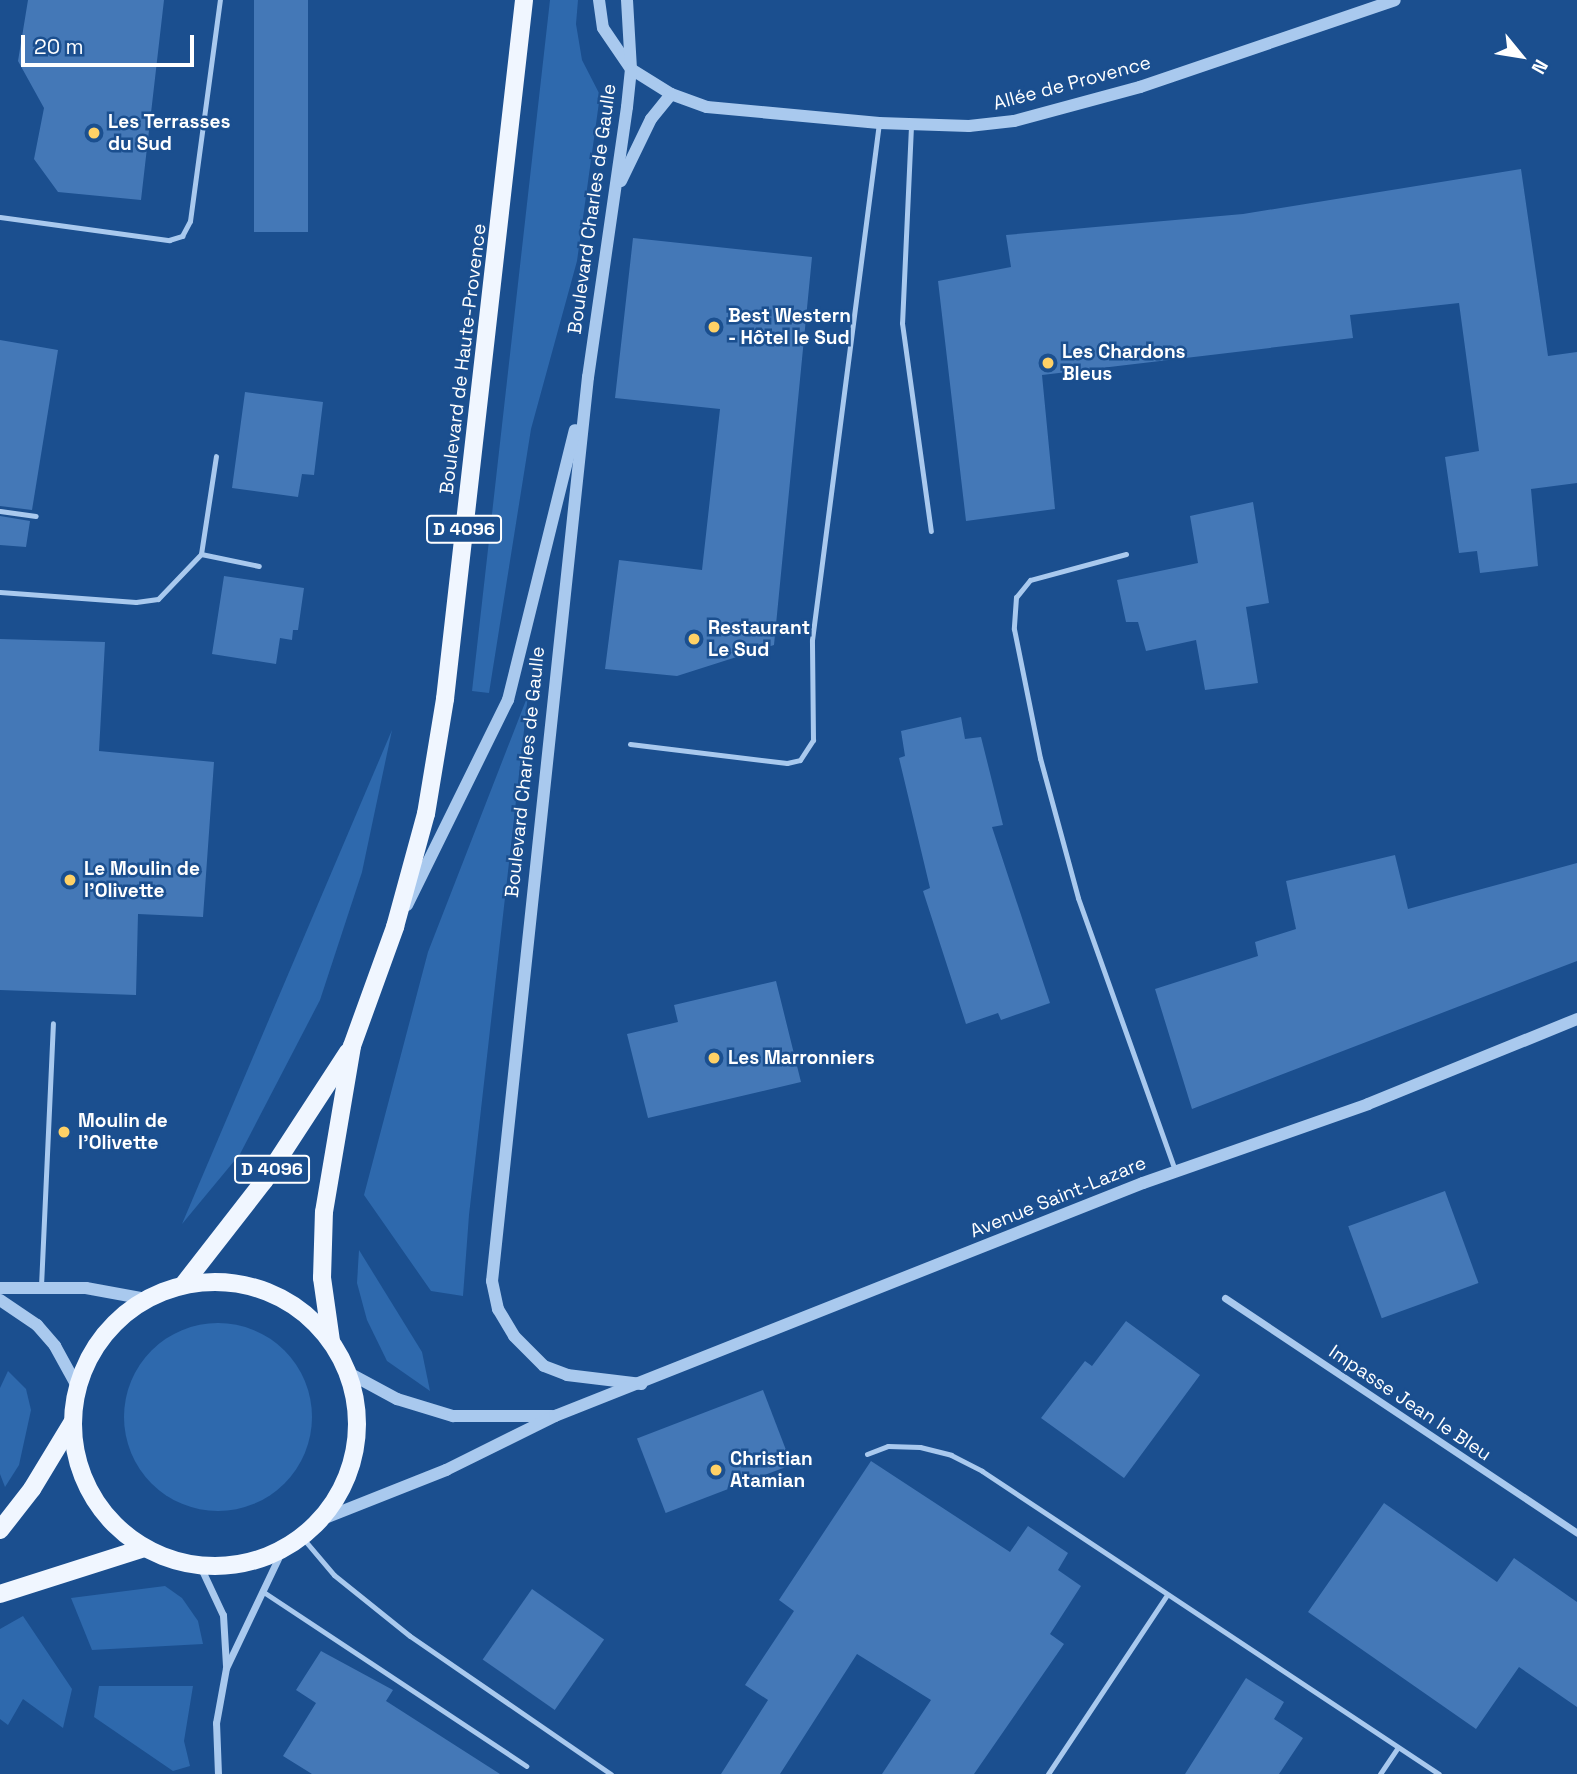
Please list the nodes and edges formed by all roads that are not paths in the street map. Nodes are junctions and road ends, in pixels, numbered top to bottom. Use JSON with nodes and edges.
{"nodes":[{"id":1,"x":220,"y":0,"type":"edge"},
{"id":2,"x":524,"y":0,"type":"edge"},
{"id":3,"x":599,"y":0,"type":"edge"},
{"id":4,"x":627,"y":0,"type":"edge"},
{"id":5,"x":1395,"y":0,"type":"edge"},
{"id":6,"x":631,"y":69,"type":"junction"},
{"id":7,"x":671,"y":94,"type":"junction"},
{"id":8,"x":879,"y":124,"type":"junction"},
{"id":9,"x":911,"y":125,"type":"junction"},
{"id":10,"x":615,"y":194,"type":"junction"},
{"id":11,"x":0,"y":217,"type":"edge"},
{"id":12,"x":588,"y":377,"type":"junction"},
{"id":13,"x":216,"y":456,"type":"dead end"},
{"id":14,"x":0,"y":511,"type":"edge"},
{"id":15,"x":36,"y":516,"type":"dead end"},
{"id":16,"x":931,"y":531,"type":"dead end"},
{"id":17,"x":201,"y":554,"type":"junction"},
{"id":18,"x":1126,"y":554,"type":"dead end"},
{"id":19,"x":259,"y":566,"type":"dead end"},
{"id":20,"x":0,"y":592,"type":"edge"},
{"id":21,"x":630,"y":744,"type":"dead end"},
{"id":22,"x":395,"y":927,"type":"junction"},
{"id":23,"x":1577,"y":1019,"type":"edge"},
{"id":24,"x":53,"y":1023,"type":"dead end"},
{"id":25,"x":352,"y":1046,"type":"junction"},
{"id":26,"x":1175,"y":1171,"type":"junction"},
{"id":27,"x":183,"y":1285,"type":"junction"},
{"id":28,"x":41,"y":1286,"type":"junction"},
{"id":29,"x":0,"y":1288,"type":"edge"},
{"id":30,"x":146,"y":1298,"type":"junction"},
{"id":31,"x":1226,"y":1298,"type":"dead end"},
{"id":32,"x":0,"y":1300,"type":"edge"},
{"id":33,"x":331,"y":1341,"type":"junction"},
{"id":34,"x":347,"y":1372,"type":"junction"},
{"id":35,"x":641,"y":1384,"type":"junction"},
{"id":36,"x":77,"y":1386,"type":"junction"},
{"id":37,"x":555,"y":1416,"type":"junction"},
{"id":38,"x":72,"y":1423,"type":"junction"},
{"id":39,"x":867,"y":1454,"type":"dead end"},
{"id":40,"x":320,"y":1520,"type":"junction"},
{"id":41,"x":0,"y":1530,"type":"edge"},
{"id":42,"x":1577,"y":1533,"type":"edge"},
{"id":43,"x":301,"y":1536,"type":"junction"},
{"id":44,"x":144,"y":1548,"type":"junction"},
{"id":45,"x":282,"y":1549,"type":"junction"},
{"id":46,"x":200,"y":1566,"type":"junction"},
{"id":47,"x":262,"y":1591,"type":"junction"},
{"id":48,"x":0,"y":1594,"type":"edge"},
{"id":49,"x":1167,"y":1595,"type":"junction"},
{"id":50,"x":226,"y":1668,"type":"junction"},
{"id":51,"x":1398,"y":1747,"type":"junction"},
{"id":52,"x":526,"y":1766,"type":"dead end"},
{"id":53,"x":218,"y":1774,"type":"edge"},
{"id":54,"x":611,"y":1774,"type":"edge"},
{"id":55,"x":1048,"y":1774,"type":"edge"},
{"id":56,"x":1380,"y":1774,"type":"edge"},
{"id":57,"x":1439,"y":1774,"type":"edge"}],
"edges":[{"from":1,"to":11,"type":"lane"},
{"from":2,"to":22,"type":"main road","name":"Boulevard de Haute-Provence","number":"D 4096"},
{"from":3,"to":6,"type":"street","name":"Boulevard Charles de Gaulle"},
{"from":4,"to":6,"type":"street","name":"Boulevard Charles de Gaulle"},
{"from":5,"to":9,"type":"street","name":"Allée de Provence"},
{"from":6,"to":7,"type":"street","name":"Allée de Provence"},
{"from":6,"to":10,"type":"street","name":"Boulevard Charles de Gaulle"},
{"from":7,"to":8,"type":"street","name":"Allée de Provence"},
{"from":7,"to":10,"type":"street"},
{"from":8,"to":9,"type":"street","name":"Allée de Provence"},
{"from":8,"to":21,"type":"lane"},
{"from":9,"to":16,"type":"lane"},
{"from":10,"to":12,"type":"street","name":"Boulevard Charles de Gaulle"},
{"from":12,"to":22,"type":"street"},
{"from":12,"to":35,"type":"street","name":"Boulevard Charles de Gaulle"},
{"from":13,"to":17,"type":"lane"},
{"from":14,"to":15,"type":"lane"},
{"from":17,"to":19,"type":"lane"},
{"from":17,"to":20,"type":"lane"},
{"from":18,"to":26,"type":"lane"},
{"from":22,"to":25,"type":"main road","name":"Boulevard de Haute-Provence","number":"D 4096"},
{"from":23,"to":26,"type":"street","name":"Avenue Saint-Lazare"},
{"from":24,"to":28,"type":"lane"},
{"from":25,"to":27,"type":"main road","name":"Boulevard de Haute-Provence","number":"D 4096"},
{"from":25,"to":33,"type":"main road","name":"Boulevard de Haute-Provence","number":"D 4096"},
{"from":26,"to":35,"type":"street","name":"Avenue Saint-Lazare"},
{"from":27,"to":30,"type":"main road"},
{"from":27,"to":33,"type":"main road"},
{"from":28,"to":29,"type":"street"},
{"from":28,"to":30,"type":"street"},
{"from":30,"to":36,"type":"main road"},
{"from":31,"to":42,"type":"street","name":"Impasse Jean le Bleu"},
{"from":32,"to":36,"type":"street"},
{"from":33,"to":34,"type":"main road"},
{"from":34,"to":37,"type":"street"},
{"from":34,"to":40,"type":"main road"},
{"from":35,"to":37,"type":"street","name":"Avenue Saint-Lazare"},
{"from":36,"to":38,"type":"main road"},
{"from":37,"to":40,"type":"street"},
{"from":38,"to":41,"type":"main road"},
{"from":38,"to":44,"type":"main road"},
{"from":39,"to":49,"type":"lane"},
{"from":40,"to":43,"type":"main road"},
{"from":43,"to":45,"type":"main road"},
{"from":43,"to":54,"type":"lane"},
{"from":44,"to":46,"type":"main road"},
{"from":44,"to":48,"type":"main road"},
{"from":45,"to":46,"type":"main road"},
{"from":45,"to":47,"type":"street"},
{"from":46,"to":50,"type":"street"},
{"from":47,"to":50,"type":"street"},
{"from":47,"to":52,"type":"lane"},
{"from":49,"to":51,"type":"lane"},
{"from":49,"to":55,"type":"lane"},
{"from":50,"to":53,"type":"street"},
{"from":51,"to":56,"type":"lane"},
{"from":51,"to":57,"type":"lane"}]}
